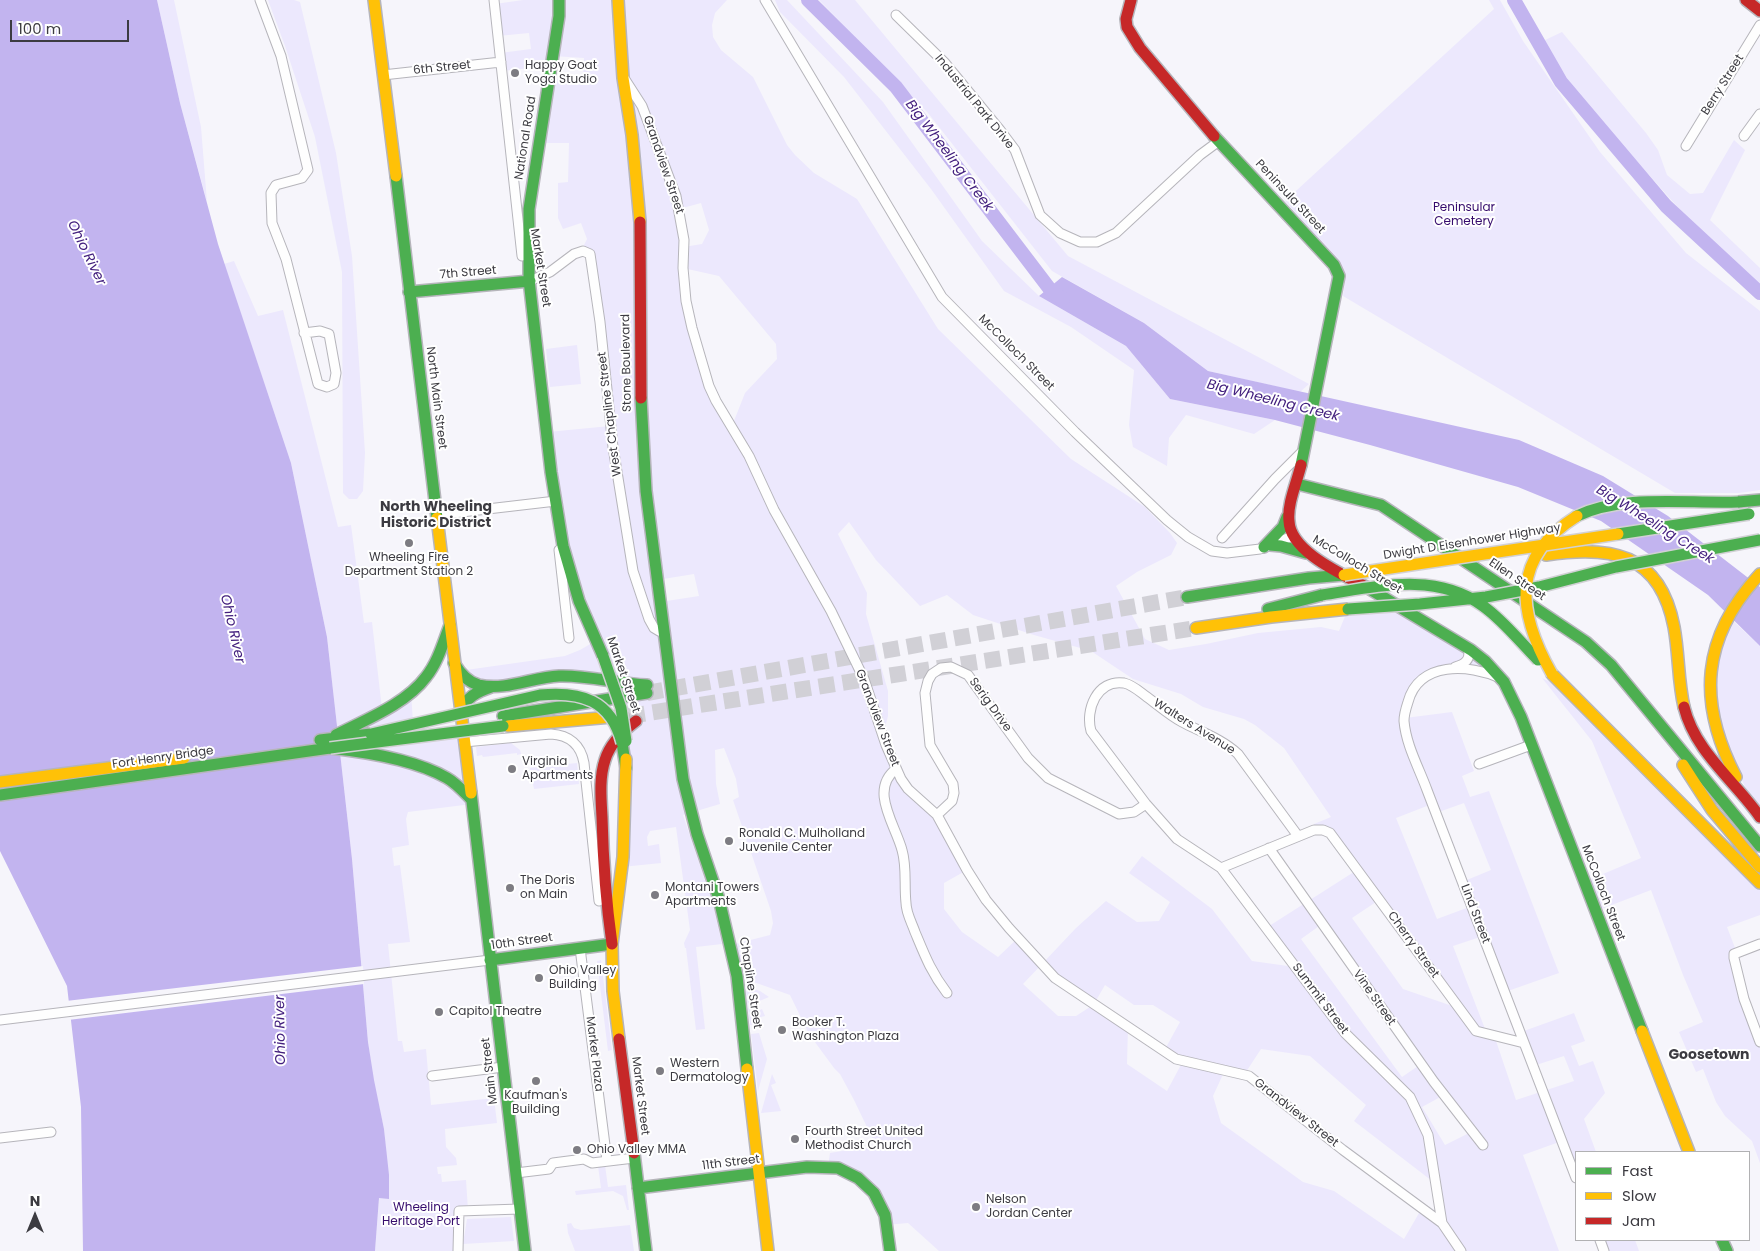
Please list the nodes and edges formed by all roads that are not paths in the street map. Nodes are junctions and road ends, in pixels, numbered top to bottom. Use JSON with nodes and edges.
{"nodes":[{"id":1,"x":260,"y":0,"type":"edge"},
{"id":2,"x":374,"y":0,"type":"edge"},
{"id":3,"x":494,"y":0,"type":"edge"},
{"id":4,"x":559,"y":0,"type":"edge"},
{"id":5,"x":618,"y":0,"type":"edge"},
{"id":6,"x":765,"y":0,"type":"edge"},
{"id":7,"x":1131,"y":0,"type":"edge"},
{"id":8,"x":1746,"y":0,"type":"edge"},
{"id":9,"x":1760,"y":11,"type":"edge"},
{"id":10,"x":896,"y":15,"type":"dead end"},
{"id":11,"x":1760,"y":26,"type":"edge"},
{"id":12,"x":501,"y":62,"type":"junction"},
{"id":13,"x":383,"y":75,"type":"junction"},
{"id":14,"x":624,"y":78,"type":"junction"},
{"id":15,"x":1760,"y":114,"type":"edge"},
{"id":16,"x":1744,"y":136,"type":"dead end"},
{"id":17,"x":1219,"y":141,"type":"junction"},
{"id":18,"x":1686,"y":146,"type":"dead end"},
{"id":19,"x":530,"y":281,"type":"junction"},
{"id":20,"x":409,"y":292,"type":"junction"},
{"id":21,"x":304,"y":333,"type":"junction"},
{"id":22,"x":1304,"y":448,"type":"junction"},
{"id":23,"x":1297,"y":484,"type":"junction"},
{"id":24,"x":1760,"y":500,"type":"edge"},
{"id":25,"x":556,"y":506,"type":"junction"},
{"id":26,"x":1754,"y":513,"type":"edge"},
{"id":27,"x":436,"y":515,"type":"junction"},
{"id":28,"x":1287,"y":517,"type":"junction"},
{"id":29,"x":1293,"y":536,"type":"junction"},
{"id":30,"x":1222,"y":538,"type":"dead end"},
{"id":31,"x":1760,"y":540,"type":"edge"},
{"id":32,"x":1267,"y":546,"type":"junction"},
{"id":33,"x":1310,"y":554,"type":"junction"},
{"id":34,"x":1760,"y":574,"type":"edge"},
{"id":35,"x":1344,"y":575,"type":"junction"},
{"id":36,"x":1187,"y":597,"type":"tunnel mouth"},
{"id":37,"x":450,"y":625,"type":"junction"},
{"id":38,"x":664,"y":632,"type":"junction"},
{"id":39,"x":569,"y":638,"type":"dead end"},
{"id":40,"x":1468,"y":648,"type":"junction"},
{"id":41,"x":454,"y":663,"type":"junction"},
{"id":42,"x":1450,"y":669,"type":"junction"},
{"id":43,"x":1552,"y":674,"type":"junction"},
{"id":44,"x":1502,"y":679,"type":"junction"},
{"id":45,"x":493,"y":686,"type":"junction"},
{"id":46,"x":460,"y":712,"type":"junction"},
{"id":47,"x":503,"y":721,"type":"junction"},
{"id":48,"x":677,"y":724,"type":"joint"},
{"id":49,"x":1661,"y":726,"type":"junction"},
{"id":50,"x":371,"y":734,"type":"junction"},
{"id":51,"x":464,"y":742,"type":"junction"},
{"id":52,"x":624,"y":742,"type":"junction"},
{"id":53,"x":330,"y":744,"type":"junction"},
{"id":54,"x":1531,"y":745,"type":"junction"},
{"id":55,"x":1479,"y":764,"type":"dead end"},
{"id":56,"x":896,"y":769,"type":"junction"},
{"id":57,"x":0,"y":782,"type":"edge"},
{"id":58,"x":0,"y":796,"type":"edge"},
{"id":59,"x":471,"y":799,"type":"junction"},
{"id":60,"x":1750,"y":803,"type":"junction"},
{"id":61,"x":1146,"y":804,"type":"junction"},
{"id":62,"x":937,"y":815,"type":"junction"},
{"id":63,"x":1760,"y":817,"type":"edge"},
{"id":64,"x":1298,"y":836,"type":"junction"},
{"id":65,"x":1760,"y":846,"type":"edge"},
{"id":66,"x":1269,"y":848,"type":"junction"},
{"id":67,"x":1760,"y":867,"type":"edge"},
{"id":68,"x":1221,"y":868,"type":"junction"},
{"id":69,"x":1760,"y":883,"type":"edge"},
{"id":70,"x":612,"y":944,"type":"junction"},
{"id":71,"x":1760,"y":944,"type":"edge"},
{"id":72,"x":580,"y":948,"type":"junction"},
{"id":73,"x":490,"y":960,"type":"junction"},
{"id":74,"x":948,"y":992,"type":"dead end"},
{"id":75,"x":0,"y":1020,"type":"edge"},
{"id":76,"x":1760,"y":1042,"type":"edge"},
{"id":77,"x":1524,"y":1043,"type":"junction"},
{"id":78,"x":503,"y":1067,"type":"junction"},
{"id":79,"x":432,"y":1076,"type":"dead end"},
{"id":80,"x":52,"y":1132,"type":"dead end"},
{"id":81,"x":0,"y":1138,"type":"edge"},
{"id":82,"x":1483,"y":1144,"type":"dead end"},
{"id":83,"x":1689,"y":1151,"type":"edge"},
{"id":84,"x":634,"y":1158,"type":"junction"},
{"id":85,"x":607,"y":1161,"type":"junction"},
{"id":86,"x":516,"y":1173,"type":"junction"},
{"id":87,"x":759,"y":1174,"type":"junction"},
{"id":88,"x":1575,"y":1175,"type":"edge"},
{"id":89,"x":638,"y":1188,"type":"junction"},
{"id":90,"x":520,"y":1209,"type":"junction"},
{"id":91,"x":1442,"y":1223,"type":"junction"},
{"id":92,"x":458,"y":1251,"type":"edge"},
{"id":93,"x":525,"y":1251,"type":"edge"},
{"id":94,"x":646,"y":1251,"type":"edge"},
{"id":95,"x":768,"y":1251,"type":"edge"},
{"id":96,"x":890,"y":1251,"type":"edge"},
{"id":97,"x":1461,"y":1251,"type":"edge"}],
"edges":[{"from":1,"to":21,"type":"street"},
{"from":2,"to":13,"type":"main road","name":"North Main Street"},
{"from":3,"to":12,"type":"street","name":"Market Street"},
{"from":4,"to":19,"type":"main road","name":"National Road"},
{"from":5,"to":14,"type":"main road","name":"Stone Boulevard"},
{"from":6,"to":32,"type":"street","name":"McColloch Street"},
{"from":7,"to":17,"type":"main road","name":"Peninsula Street"},
{"from":8,"to":9,"type":"main road"},
{"from":10,"to":17,"type":"street","name":"Industrial Park Drive"},
{"from":11,"to":18,"type":"street","name":"Berry Street"},
{"from":12,"to":13,"type":"street","name":"6th Street"},
{"from":12,"to":19,"type":"street","name":"Market Street"},
{"from":13,"to":20,"type":"main road","name":"North Main Street"},
{"from":14,"to":38,"type":"main road","name":"Stone Boulevard"},
{"from":14,"to":56,"type":"street","name":"Grandview Street"},
{"from":15,"to":16,"type":"street"},
{"from":17,"to":22,"type":"main road","name":"Peninsula Street"},
{"from":19,"to":20,"type":"main road","name":"7th Street"},
{"from":19,"to":25,"type":"main road","name":"Market Street"},
{"from":19,"to":38,"type":"street","name":"West Chapline Street"},
{"from":20,"to":27,"type":"main road","name":"North Main Street"},
{"from":21,"to":21,"type":"street"},
{"from":22,"to":23,"type":"main road","name":"Peninsula Street"},
{"from":22,"to":30,"type":"street"},
{"from":23,"to":28,"type":"main road","name":"Peninsula Street"},
{"from":23,"to":49,"type":"main road","name":"Ellen Street"},
{"from":24,"to":43,"type":"main road","bridge":true},
{"from":25,"to":27,"type":"street"},
{"from":25,"to":39,"type":"street","name":"Market Street"},
{"from":25,"to":52,"type":"main road","name":"Market Street","bridge":true},
{"from":26,"to":35,"type":"main road","name":"Dwight D Eisenhower Highway","bridge":true},
{"from":27,"to":37,"type":"main road","name":"North Main Street"},
{"from":28,"to":29,"type":"main road"},
{"from":28,"to":32,"type":"main road","name":"Peninsula Street"},
{"from":29,"to":32,"type":"street","name":"McColloch Street"},
{"from":29,"to":33,"type":"main road","name":"McColloch Street"},
{"from":31,"to":43,"type":"main road","bridge":true},
{"from":32,"to":33,"type":"main road"},
{"from":33,"to":40,"type":"main road","name":"McColloch Street"},
{"from":34,"to":60,"type":"main road"},
{"from":35,"to":36,"type":"main road","name":"Dwight D Eisenhower Highway"},
{"from":35,"to":60,"type":"main road","bridge":true},
{"from":37,"to":41,"type":"main road","name":"North Main Street"},
{"from":37,"to":53,"type":"main road"},
{"from":38,"to":48,"type":"main road","name":"Stone Boulevard"},
{"from":40,"to":42,"type":"street","name":"Lind Street"},
{"from":40,"to":44,"type":"main road","name":"McColloch Street"},
{"from":41,"to":45,"type":"main road"},
{"from":41,"to":46,"type":"main road","name":"North Main Street"},
{"from":42,"to":44,"type":"street","name":"Lind Street"},
{"from":42,"to":77,"type":"street","name":"Lind Street"},
{"from":43,"to":69,"type":"main road"},
{"from":44,"to":54,"type":"main road","name":"McColloch Street"},
{"from":45,"to":46,"type":"main road"},
{"from":45,"to":47,"type":"main road"},
{"from":46,"to":51,"type":"main road","name":"North Main Street"},
{"from":47,"to":50,"type":"main road","bridge":true},
{"from":47,"to":53,"type":"main road","bridge":true},
{"from":47,"to":70,"type":"main road"},
{"from":48,"to":87,"type":"main road","name":"Chapline Street"},
{"from":49,"to":65,"type":"main road"},
{"from":49,"to":67,"type":"main road"},
{"from":50,"to":52,"type":"main road","bridge":true},
{"from":50,"to":53,"type":"main road"},
{"from":51,"to":59,"type":"main road","name":"North Main Street"},
{"from":51,"to":70,"type":"street","name":"Market Street"},
{"from":52,"to":70,"type":"main road","name":"Market Street"},
{"from":53,"to":57,"type":"main road","name":"Fort Henry Bridge"},
{"from":53,"to":58,"type":"main road","name":"Fort Henry Bridge"},
{"from":53,"to":59,"type":"main road","bridge":true},
{"from":54,"to":55,"type":"street"},
{"from":54,"to":83,"type":"main road","name":"McColloch Street"},
{"from":56,"to":62,"type":"street","name":"Grandview Street"},
{"from":56,"to":74,"type":"street"},
{"from":59,"to":73,"type":"main road","name":"Main Street"},
{"from":60,"to":63,"type":"main road"},
{"from":61,"to":62,"type":"street","name":"Serig Drive"},
{"from":61,"to":64,"type":"street","name":"Walters Avenue"},
{"from":61,"to":68,"type":"street","name":"Summit Street"},
{"from":62,"to":91,"type":"street","name":"Grandview Street"},
{"from":64,"to":66,"type":"street"},
{"from":64,"to":77,"type":"street","name":"Cherry Street"},
{"from":66,"to":68,"type":"street"},
{"from":66,"to":82,"type":"street","name":"Vine Street"},
{"from":68,"to":91,"type":"street","name":"Summit Street"},
{"from":70,"to":72,"type":"main road","name":"10th Street"},
{"from":70,"to":84,"type":"main road","name":"Market Street"},
{"from":71,"to":76,"type":"street"},
{"from":72,"to":73,"type":"main road","name":"10th Street"},
{"from":72,"to":85,"type":"street","name":"Market Plaza"},
{"from":73,"to":75,"type":"street","name":"10th Street"},
{"from":73,"to":78,"type":"main road","name":"Main Street"},
{"from":77,"to":88,"type":"street","name":"Lind Street"},
{"from":78,"to":79,"type":"street"},
{"from":78,"to":86,"type":"main road","name":"Main Street"},
{"from":80,"to":81,"type":"street"},
{"from":84,"to":85,"type":"street"},
{"from":84,"to":89,"type":"main road","name":"Market Street"},
{"from":85,"to":86,"type":"street"},
{"from":86,"to":90,"type":"main road","name":"Main Street"},
{"from":87,"to":89,"type":"main road","name":"11th Street"},
{"from":87,"to":95,"type":"main road","name":"Chapline Street"},
{"from":87,"to":96,"type":"main road","name":"11th Street"},
{"from":89,"to":94,"type":"main road","name":"Market Street"},
{"from":90,"to":92,"type":"street"},
{"from":90,"to":93,"type":"main road","name":"Main Street"},
{"from":91,"to":97,"type":"street","name":"Grandview Street"}]}
